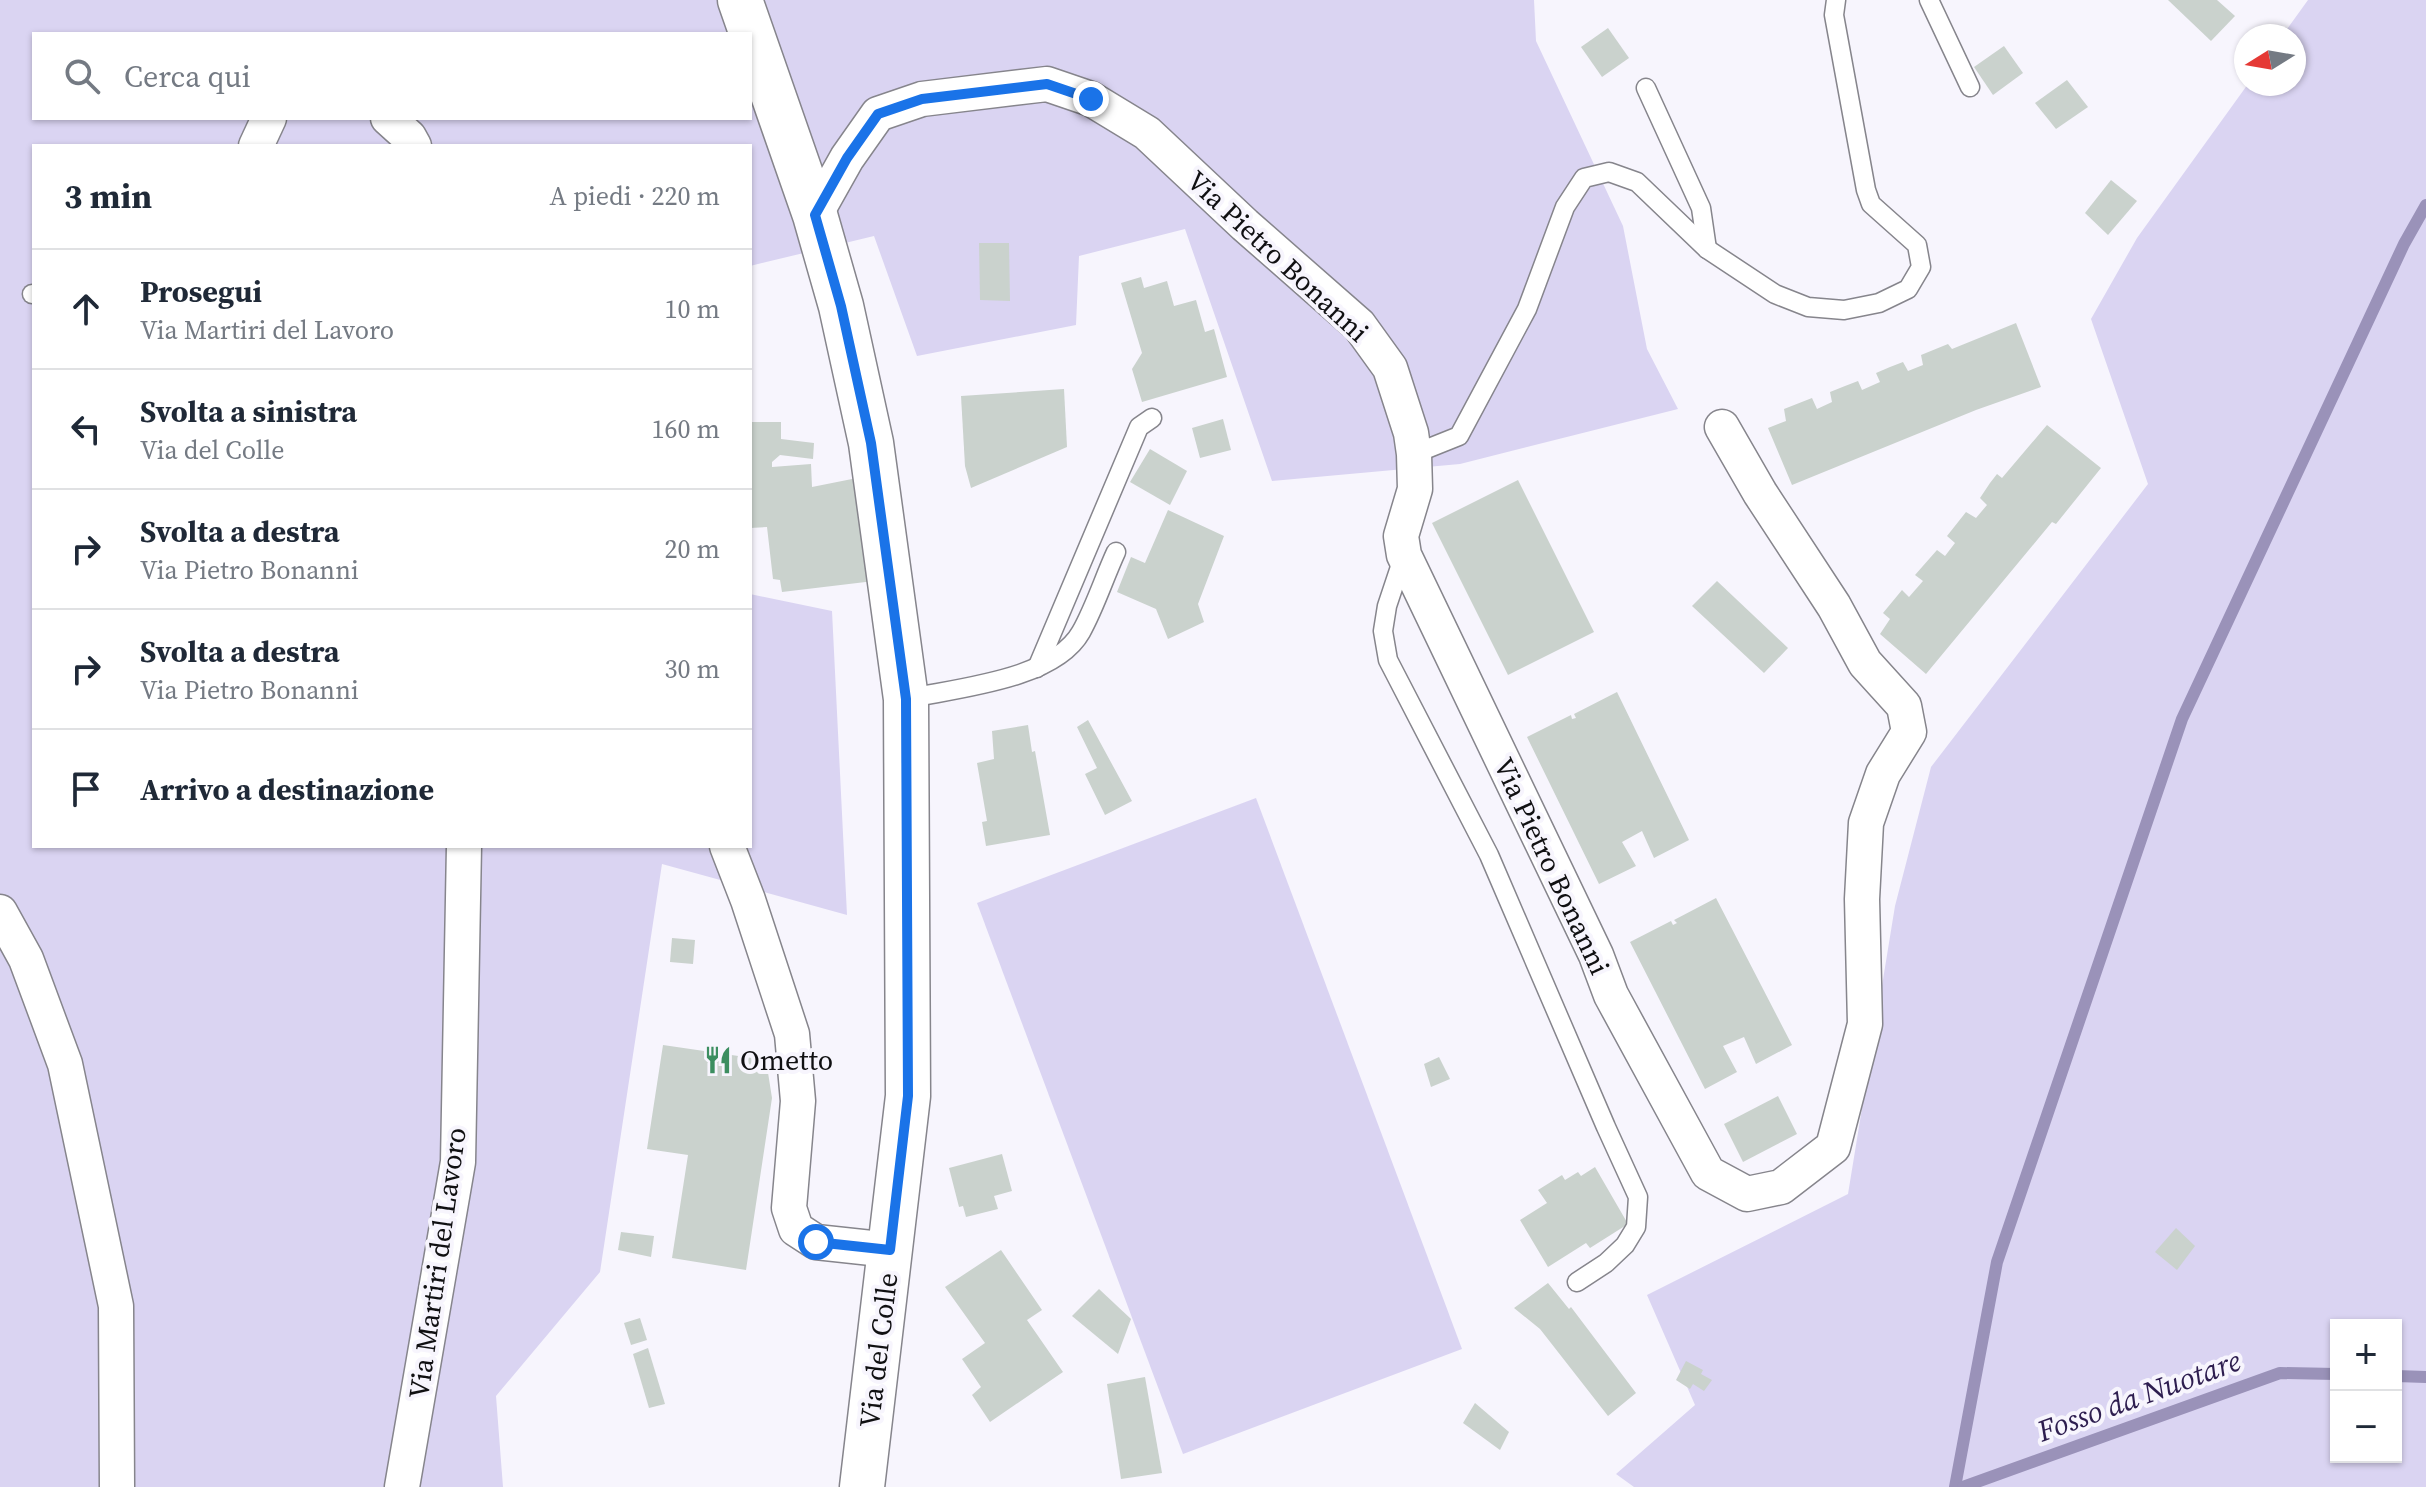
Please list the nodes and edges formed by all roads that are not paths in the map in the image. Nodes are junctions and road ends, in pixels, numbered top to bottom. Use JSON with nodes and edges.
{"nodes":[{"id":1,"x":740,"y":0,"type":"edge"},
{"id":2,"x":1836,"y":0,"type":"edge"},
{"id":3,"x":1929,"y":0,"type":"edge"},
{"id":4,"x":751,"y":32,"type":"edge"},
{"id":5,"x":752,"y":34,"type":"edge"},
{"id":6,"x":1970,"y":87,"type":"dead end"},
{"id":7,"x":1646,"y":88,"type":"dead end"},
{"id":8,"x":268,"y":120,"type":"edge"},
{"id":9,"x":390,"y":120,"type":"edge"},
{"id":10,"x":257,"y":144,"type":"edge"},
{"id":11,"x":413,"y":144,"type":"edge"},
{"id":12,"x":815,"y":215,"type":"junction"},
{"id":13,"x":1707,"y":249,"type":"junction"},
{"id":14,"x":1152,"y":418,"type":"dead end"},
{"id":15,"x":1722,"y":427,"type":"dead end"},
{"id":16,"x":1414,"y":454,"type":"junction"},
{"id":17,"x":1116,"y":552,"type":"dead end"},
{"id":18,"x":1404,"y":555,"type":"junction"},
{"id":19,"x":1037,"y":668,"type":"junction"},
{"id":20,"x":906,"y":699,"type":"junction"},
{"id":21,"x":464,"y":848,"type":"edge"},
{"id":22,"x":728,"y":848,"type":"edge"},
{"id":23,"x":0,"y":912,"type":"edge"},
{"id":24,"x":890,"y":1250,"type":"junction"},
{"id":25,"x":1577,"y":1282,"type":"dead end"},
{"id":26,"x":117,"y":1487,"type":"edge"},
{"id":27,"x":402,"y":1487,"type":"edge"},
{"id":28,"x":862,"y":1487,"type":"edge"}],
"edges":[{"from":1,"to":4,"type":"street","name":"Via del Colle"},
{"from":2,"to":13,"type":"lane"},
{"from":3,"to":6,"type":"lane"},
{"from":5,"to":12,"type":"street","name":"Via del Colle"},
{"from":7,"to":13,"type":"lane"},
{"from":8,"to":10,"type":"street"},
{"from":9,"to":11,"type":"street"},
{"from":12,"to":16,"type":"street","name":"Via Pietro Bonanni"},
{"from":12,"to":20,"type":"street","name":"Via del Colle"},
{"from":13,"to":16,"type":"lane"},
{"from":14,"to":19,"type":"lane"},
{"from":15,"to":18,"type":"street","name":"Via Pietro Bonanni"},
{"from":16,"to":18,"type":"street","name":"Via Pietro Bonanni"},
{"from":17,"to":19,"type":"lane"},
{"from":18,"to":25,"type":"lane"},
{"from":19,"to":20,"type":"lane"},
{"from":20,"to":24,"type":"street","name":"Via del Colle"},
{"from":21,"to":27,"type":"street","name":"Via Martiri del Lavoro"},
{"from":22,"to":24,"type":"street"},
{"from":23,"to":26,"type":"street"},
{"from":24,"to":28,"type":"street","name":"Via del Colle"}]}
